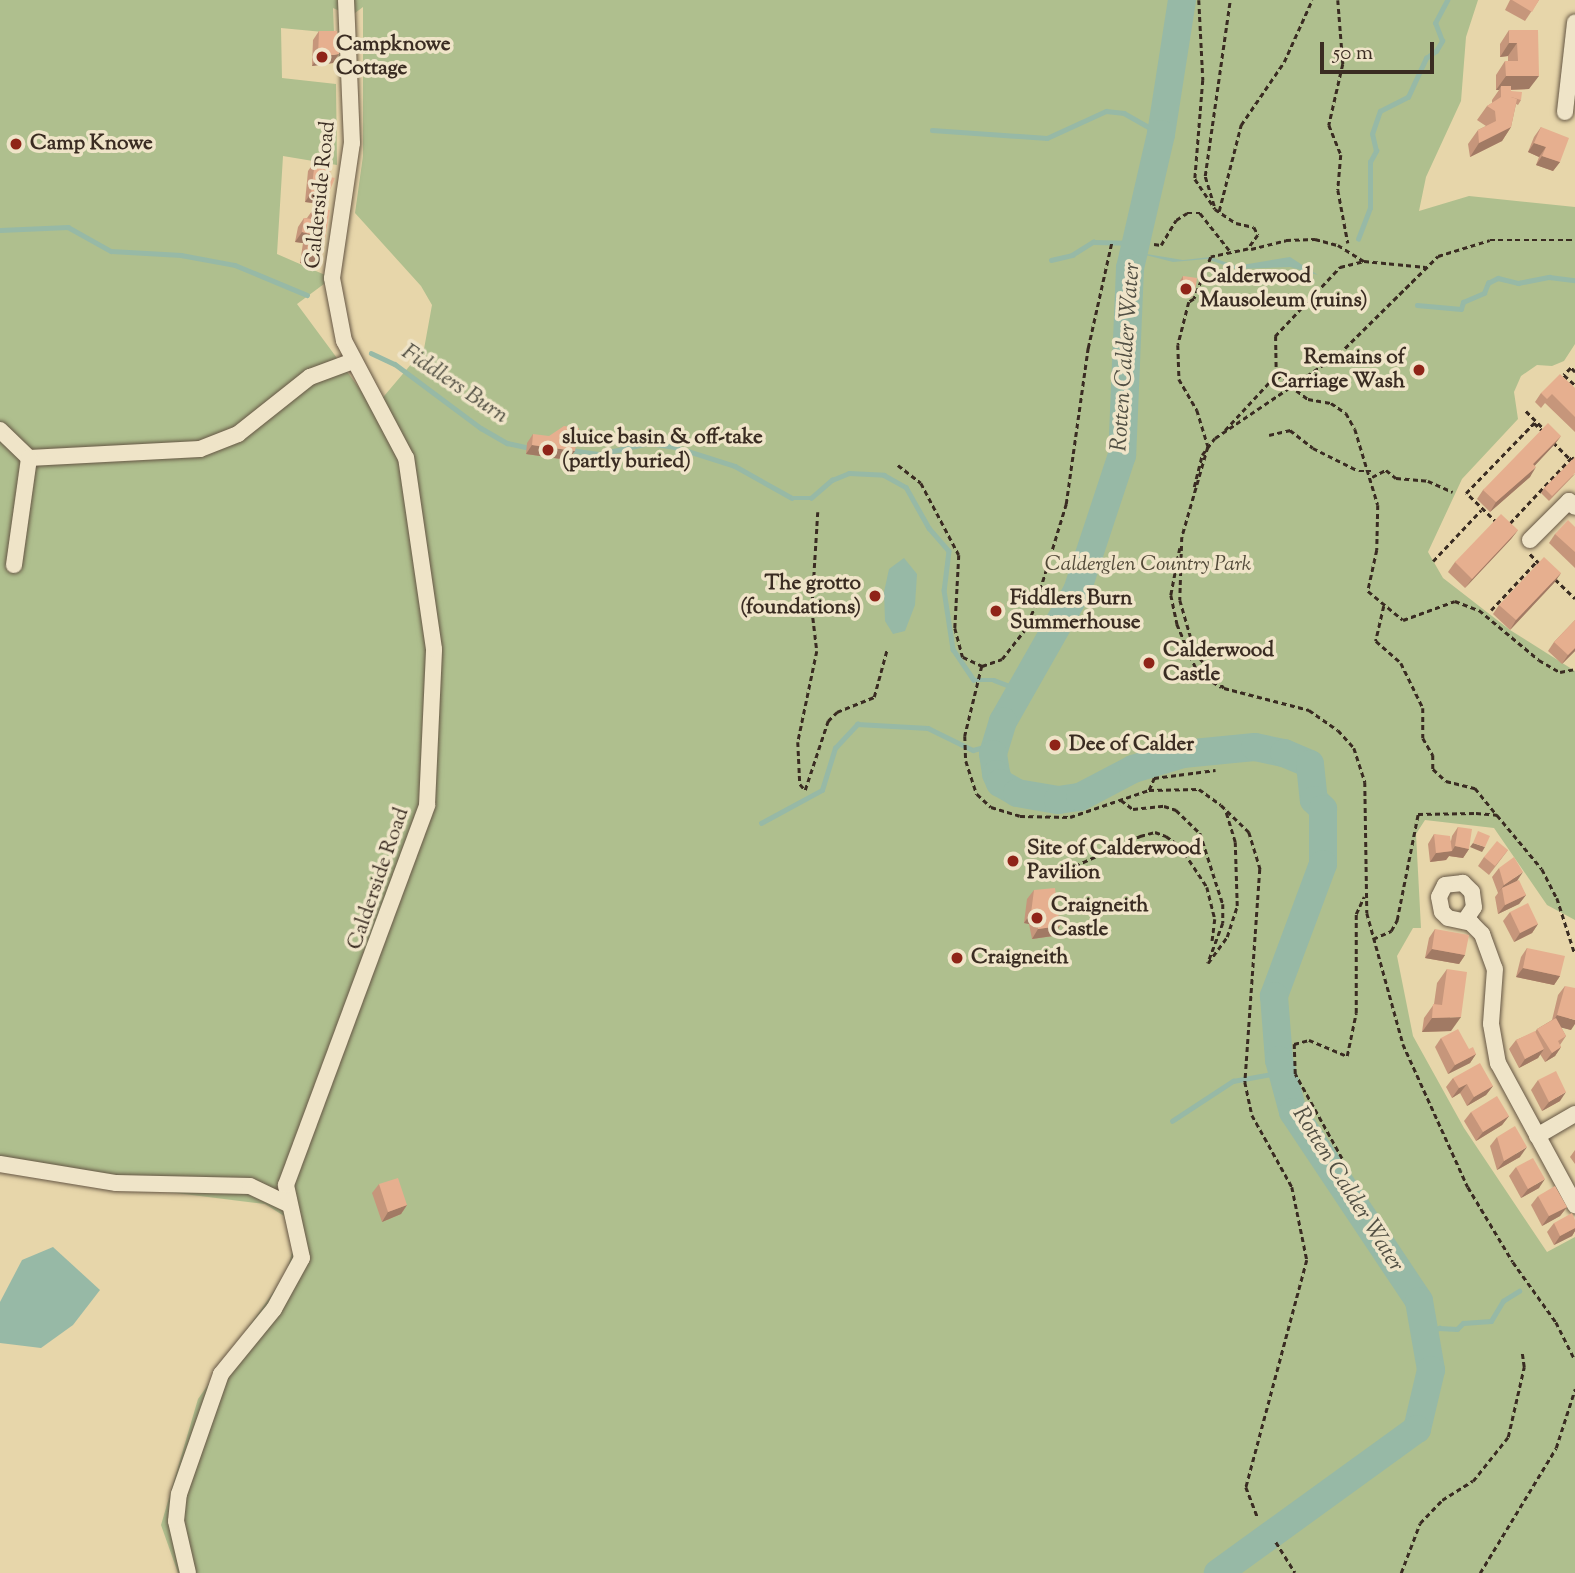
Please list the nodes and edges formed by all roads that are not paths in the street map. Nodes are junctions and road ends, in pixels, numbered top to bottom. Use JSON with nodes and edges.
{"nodes":[{"id":1,"x":346,"y":0,"type":"edge"},
{"id":2,"x":1575,"y":23,"type":"edge"},
{"id":3,"x":1564,"y":111,"type":"dead end"},
{"id":4,"x":353,"y":360,"type":"junction"},
{"id":5,"x":0,"y":430,"type":"edge"},
{"id":6,"x":29,"y":458,"type":"junction"},
{"id":7,"x":1573,"y":501,"type":"edge"},
{"id":8,"x":1526,"y":544,"type":"road end"},
{"id":9,"x":15,"y":565,"type":"dead end"},
{"id":10,"x":1466,"y":919,"type":"dead end"},
{"id":11,"x":1575,"y":1114,"type":"edge"},
{"id":12,"x":1537,"y":1136,"type":"junction"},
{"id":13,"x":0,"y":1164,"type":"edge"},
{"id":14,"x":290,"y":1205,"type":"junction"},
{"id":15,"x":1575,"y":1205,"type":"edge"},
{"id":16,"x":188,"y":1573,"type":"edge"}],
"edges":[{"from":1,"to":4,"type":"street","name":"Calderside Road"},
{"from":2,"to":3,"type":"street"},
{"from":4,"to":6,"type":"street"},
{"from":4,"to":14,"type":"street","name":"Calderside Road"},
{"from":5,"to":6,"type":"street"},
{"from":6,"to":9,"type":"street"},
{"from":7,"to":8,"type":"street"},
{"from":10,"to":12,"type":"street"},
{"from":11,"to":12,"type":"street"},
{"from":12,"to":15,"type":"street"},
{"from":13,"to":14,"type":"street"},
{"from":14,"to":16,"type":"street","name":"Calderside Road"}]}
